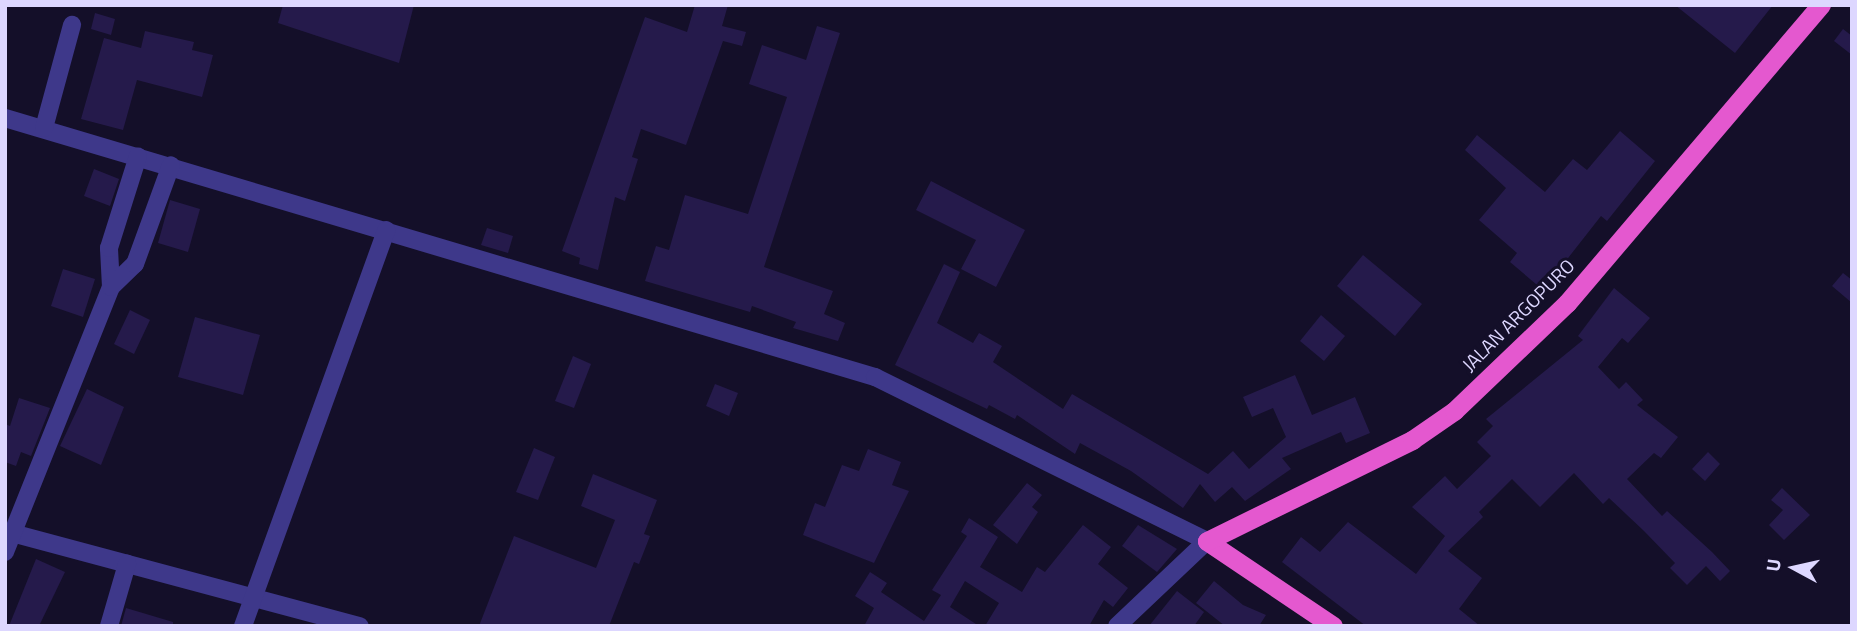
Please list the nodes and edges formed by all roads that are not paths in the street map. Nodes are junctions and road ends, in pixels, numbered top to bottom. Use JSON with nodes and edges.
{"nodes":[{"id":1,"x":1821,"y":5,"type":"edge"},
{"id":2,"x":72,"y":25,"type":"dead end"},
{"id":3,"x":5,"y":118,"type":"edge"},
{"id":4,"x":44,"y":128,"type":"junction"},
{"id":5,"x":138,"y":156,"type":"junction"},
{"id":6,"x":171,"y":165,"type":"junction"},
{"id":7,"x":386,"y":230,"type":"junction"},
{"id":8,"x":111,"y":287,"type":"junction"},
{"id":9,"x":12,"y":533,"type":"junction"},
{"id":10,"x":1207,"y":541,"type":"junction"},
{"id":11,"x":5,"y":552,"type":"edge"},
{"id":12,"x":127,"y":564,"type":"junction"},
{"id":13,"x":254,"y":597,"type":"junction"},
{"id":14,"x":109,"y":626,"type":"edge"},
{"id":15,"x":243,"y":626,"type":"edge"},
{"id":16,"x":360,"y":626,"type":"edge"},
{"id":17,"x":1117,"y":626,"type":"edge"},
{"id":18,"x":1333,"y":626,"type":"edge"}],
"edges":[{"from":1,"to":10,"type":"highway","name":"JALAN ARGOPURO"},
{"from":2,"to":4,"type":"street"},
{"from":3,"to":4,"type":"street"},
{"from":4,"to":5,"type":"street"},
{"from":5,"to":6,"type":"street"},
{"from":5,"to":8,"type":"street"},
{"from":6,"to":7,"type":"street"},
{"from":6,"to":8,"type":"street"},
{"from":7,"to":10,"type":"street"},
{"from":7,"to":13,"type":"street"},
{"from":8,"to":9,"type":"street"},
{"from":9,"to":11,"type":"street"},
{"from":9,"to":12,"type":"street"},
{"from":10,"to":17,"type":"street"},
{"from":10,"to":18,"type":"highway"},
{"from":12,"to":13,"type":"street"},
{"from":12,"to":14,"type":"street"},
{"from":13,"to":15,"type":"street"},
{"from":13,"to":16,"type":"street"}]}
